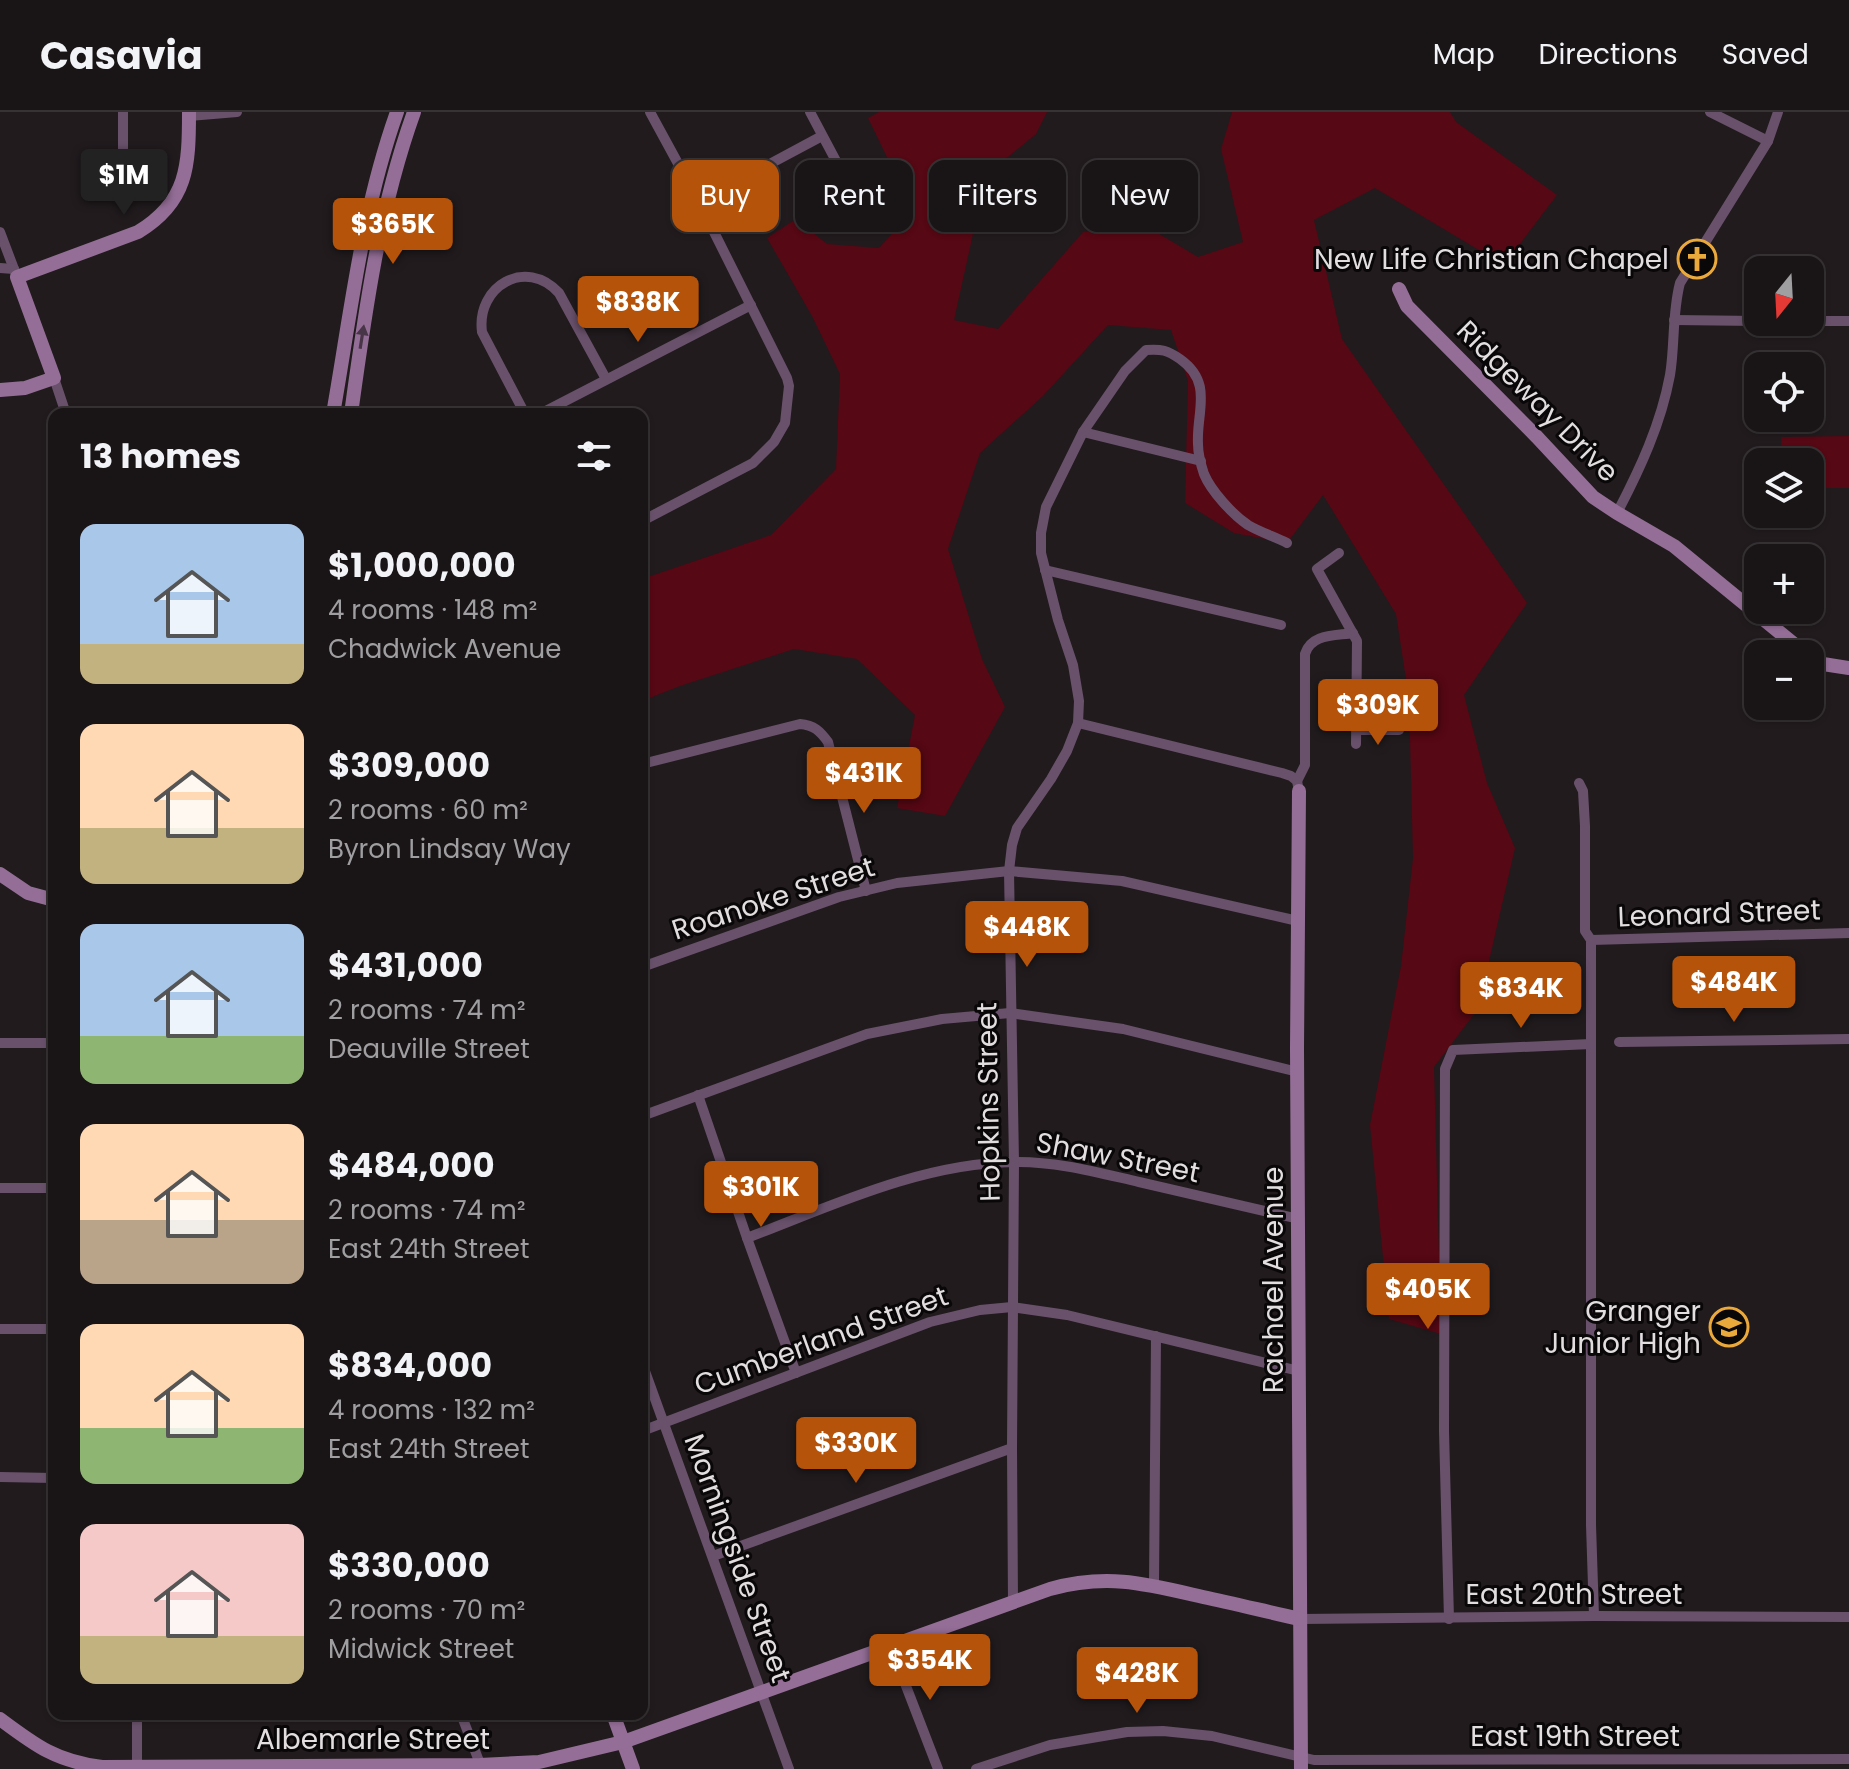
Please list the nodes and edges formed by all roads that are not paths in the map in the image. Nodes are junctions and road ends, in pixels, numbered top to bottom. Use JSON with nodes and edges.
{"nodes":[{"id":1,"x":123,"y":112,"type":"edge"},
{"id":2,"x":237,"y":112,"type":"edge"},
{"id":3,"x":397,"y":112,"type":"edge"},
{"id":4,"x":414,"y":112,"type":"edge"},
{"id":5,"x":650,"y":112,"type":"edge"},
{"id":6,"x":810,"y":112,"type":"edge"},
{"id":7,"x":1710,"y":112,"type":"edge"},
{"id":8,"x":1778,"y":112,"type":"edge"},
{"id":9,"x":189,"y":114,"type":"edge"},
{"id":10,"x":822,"y":136,"type":"junction"},
{"id":11,"x":1768,"y":141,"type":"junction"},
{"id":12,"x":123,"y":154,"type":"dead end"},
{"id":13,"x":676,"y":160,"type":"edge"},
{"id":14,"x":777,"y":160,"type":"edge"},
{"id":15,"x":835,"y":160,"type":"edge"},
{"id":16,"x":0,"y":232,"type":"edge"},
{"id":17,"x":714,"y":232,"type":"edge"},
{"id":18,"x":0,"y":268,"type":"edge"},
{"id":19,"x":16,"y":273,"type":"junction"},
{"id":20,"x":1399,"y":289,"type":"dead end"},
{"id":21,"x":751,"y":305,"type":"junction"},
{"id":22,"x":1674,"y":320,"type":"junction"},
{"id":23,"x":1744,"y":321,"type":"edge"},
{"id":24,"x":1824,"y":321,"type":"edge"},
{"id":25,"x":1849,"y":321,"type":"edge"},
{"id":26,"x":54,"y":378,"type":"junction"},
{"id":27,"x":606,"y":379,"type":"junction"},
{"id":28,"x":0,"y":390,"type":"edge"},
{"id":29,"x":64,"y":408,"type":"edge"},
{"id":30,"x":334,"y":408,"type":"edge"},
{"id":31,"x":352,"y":408,"type":"edge"},
{"id":32,"x":522,"y":408,"type":"edge"},
{"id":33,"x":551,"y":408,"type":"edge"},
{"id":34,"x":1083,"y":432,"type":"junction"},
{"id":35,"x":1201,"y":461,"type":"junction"},
{"id":36,"x":1617,"y":513,"type":"junction"},
{"id":37,"x":648,"y":518,"type":"edge"},
{"id":38,"x":1287,"y":543,"type":"dead end"},
{"id":39,"x":1339,"y":553,"type":"dead end"},
{"id":40,"x":1045,"y":570,"type":"junction"},
{"id":41,"x":1281,"y":625,"type":"dead end"},
{"id":42,"x":1353,"y":633,"type":"junction"},
{"id":43,"x":1790,"y":640,"type":"edge"},
{"id":44,"x":1824,"y":664,"type":"edge"},
{"id":45,"x":1849,"y":668,"type":"edge"},
{"id":46,"x":1078,"y":723,"type":"junction"},
{"id":47,"x":1357,"y":730,"type":"junction"},
{"id":48,"x":1399,"y":730,"type":"dead end"},
{"id":49,"x":1356,"y":744,"type":"dead end"},
{"id":50,"x":648,"y":762,"type":"edge"},
{"id":51,"x":1579,"y":783,"type":"dead end"},
{"id":52,"x":1298,"y":786,"type":"junction"},
{"id":53,"x":1009,"y":871,"type":"junction"},
{"id":54,"x":0,"y":874,"type":"edge"},
{"id":55,"x":866,"y":891,"type":"junction"},
{"id":56,"x":48,"y":898,"type":"edge"},
{"id":57,"x":1298,"y":921,"type":"junction"},
{"id":58,"x":1849,"y":933,"type":"edge"},
{"id":59,"x":1591,"y":940,"type":"junction"},
{"id":60,"x":648,"y":965,"type":"edge"},
{"id":61,"x":1010,"y":1013,"type":"junction"},
{"id":62,"x":1849,"y":1039,"type":"edge"},
{"id":63,"x":1619,"y":1042,"type":"dead end"},
{"id":64,"x":0,"y":1043,"type":"edge"},
{"id":65,"x":48,"y":1043,"type":"edge"},
{"id":66,"x":1591,"y":1044,"type":"junction"},
{"id":67,"x":1298,"y":1072,"type":"junction"},
{"id":68,"x":698,"y":1095,"type":"junction"},
{"id":69,"x":648,"y":1114,"type":"edge"},
{"id":70,"x":1014,"y":1162,"type":"junction"},
{"id":71,"x":0,"y":1188,"type":"edge"},
{"id":72,"x":48,"y":1188,"type":"edge"},
{"id":73,"x":1299,"y":1219,"type":"junction"},
{"id":74,"x":747,"y":1238,"type":"junction"},
{"id":75,"x":1012,"y":1307,"type":"junction"},
{"id":76,"x":0,"y":1329,"type":"edge"},
{"id":77,"x":48,"y":1329,"type":"edge"},
{"id":78,"x":1156,"y":1336,"type":"junction"},
{"id":79,"x":1299,"y":1371,"type":"junction"},
{"id":80,"x":796,"y":1373,"type":"junction"},
{"id":81,"x":648,"y":1379,"type":"edge"},
{"id":82,"x":664,"y":1422,"type":"junction"},
{"id":83,"x":648,"y":1429,"type":"edge"},
{"id":84,"x":1012,"y":1448,"type":"junction"},
{"id":85,"x":0,"y":1477,"type":"edge"},
{"id":86,"x":48,"y":1478,"type":"edge"},
{"id":87,"x":713,"y":1556,"type":"junction"},
{"id":88,"x":1154,"y":1585,"type":"junction"},
{"id":89,"x":1013,"y":1603,"type":"junction"},
{"id":90,"x":1594,"y":1616,"type":"junction"},
{"id":91,"x":1849,"y":1617,"type":"edge"},
{"id":92,"x":1300,"y":1619,"type":"junction"},
{"id":93,"x":1449,"y":1619,"type":"junction"},
{"id":94,"x":891,"y":1647,"type":"junction"},
{"id":95,"x":761,"y":1694,"type":"junction"},
{"id":96,"x":0,"y":1719,"type":"edge"},
{"id":97,"x":137,"y":1720,"type":"edge"},
{"id":98,"x":463,"y":1720,"type":"edge"},
{"id":99,"x":615,"y":1720,"type":"edge"},
{"id":100,"x":623,"y":1742,"type":"junction"},
{"id":101,"x":1849,"y":1759,"type":"edge"},
{"id":102,"x":1301,"y":1763,"type":"edge"},
{"id":103,"x":481,"y":1767,"type":"edge"},
{"id":104,"x":137,"y":1768,"type":"edge"},
{"id":105,"x":633,"y":1769,"type":"edge"},
{"id":106,"x":789,"y":1769,"type":"edge"},
{"id":107,"x":938,"y":1769,"type":"edge"},
{"id":108,"x":976,"y":1769,"type":"edge"}],
"edges":[{"from":1,"to":12,"type":"street"},
{"from":2,"to":9,"type":"street"},
{"from":3,"to":30,"type":"street"},
{"from":31,"to":4,"type":"street","one_way":true},
{"from":5,"to":13,"type":"street"},
{"from":6,"to":10,"type":"street"},
{"from":7,"to":11,"type":"street"},
{"from":8,"to":11,"type":"street"},
{"from":9,"to":19,"type":"street"},
{"from":10,"to":14,"type":"street"},
{"from":10,"to":15,"type":"street"},
{"from":11,"to":22,"type":"street"},
{"from":16,"to":19,"type":"street"},
{"from":17,"to":21,"type":"street"},
{"from":18,"to":19,"type":"street"},
{"from":19,"to":26,"type":"street"},
{"from":20,"to":36,"type":"street","name":"Ridgeway Drive"},
{"from":21,"to":27,"type":"street"},
{"from":21,"to":37,"type":"street"},
{"from":22,"to":23,"type":"street"},
{"from":22,"to":36,"type":"street"},
{"from":24,"to":25,"type":"street"},
{"from":26,"to":28,"type":"street"},
{"from":26,"to":29,"type":"street"},
{"from":27,"to":32,"type":"street"},
{"from":27,"to":33,"type":"street"},
{"from":34,"to":35,"type":"street"},
{"from":34,"to":35,"type":"street","name":"Hopkins Street"},
{"from":34,"to":40,"type":"street","name":"Hopkins Street"},
{"from":35,"to":38,"type":"street","name":"Hopkins Street"},
{"from":36,"to":43,"type":"street","name":"Ridgeway Drive"},
{"from":39,"to":42,"type":"street"},
{"from":40,"to":41,"type":"street"},
{"from":40,"to":46,"type":"street","name":"Hopkins Street"},
{"from":42,"to":47,"type":"street"},
{"from":42,"to":52,"type":"street"},
{"from":44,"to":45,"type":"street","name":"Ridgeway Drive"},
{"from":46,"to":52,"type":"street"},
{"from":46,"to":53,"type":"street","name":"Hopkins Street"},
{"from":47,"to":48,"type":"street"},
{"from":47,"to":49,"type":"street"},
{"from":50,"to":55,"type":"street"},
{"from":51,"to":59,"type":"street"},
{"from":52,"to":57,"type":"street","name":"Rachael Avenue"},
{"from":53,"to":55,"type":"street","name":"Roanoke Street"},
{"from":53,"to":57,"type":"street","name":"Roanoke Street"},
{"from":53,"to":61,"type":"street","name":"Hopkins Street"},
{"from":54,"to":56,"type":"street"},
{"from":55,"to":60,"type":"street","name":"Roanoke Street"},
{"from":57,"to":67,"type":"street","name":"Rachael Avenue"},
{"from":58,"to":59,"type":"street","name":"Leonard Street"},
{"from":59,"to":66,"type":"street"},
{"from":61,"to":67,"type":"street"},
{"from":61,"to":68,"type":"street"},
{"from":61,"to":70,"type":"street","name":"Hopkins Street"},
{"from":62,"to":63,"type":"street"},
{"from":64,"to":65,"type":"street"},
{"from":66,"to":90,"type":"street"},
{"from":66,"to":93,"type":"street"},
{"from":67,"to":73,"type":"street","name":"Rachael Avenue"},
{"from":68,"to":69,"type":"street"},
{"from":68,"to":74,"type":"street"},
{"from":70,"to":73,"type":"street","name":"Shaw Street"},
{"from":70,"to":74,"type":"street","name":"Shaw Street"},
{"from":70,"to":75,"type":"street","name":"Hopkins Street"},
{"from":71,"to":72,"type":"street"},
{"from":73,"to":79,"type":"street","name":"Rachael Avenue"},
{"from":74,"to":80,"type":"street"},
{"from":75,"to":78,"type":"street","name":"Cumberland Street"},
{"from":75,"to":80,"type":"street","name":"Cumberland Street"},
{"from":75,"to":84,"type":"street","name":"Hopkins Street"},
{"from":76,"to":77,"type":"street"},
{"from":78,"to":79,"type":"street","name":"Cumberland Street"},
{"from":78,"to":88,"type":"street"},
{"from":79,"to":92,"type":"street","name":"Rachael Avenue"},
{"from":80,"to":82,"type":"street","name":"Cumberland Street"},
{"from":81,"to":82,"type":"street","name":"Morningside Street"},
{"from":82,"to":83,"type":"street","name":"Cumberland Street"},
{"from":82,"to":87,"type":"street","name":"Morningside Street"},
{"from":84,"to":87,"type":"street"},
{"from":84,"to":89,"type":"street","name":"Hopkins Street"},
{"from":85,"to":86,"type":"street"},
{"from":87,"to":95,"type":"street","name":"Morningside Street"},
{"from":88,"to":89,"type":"street","name":"Albemarle Street"},
{"from":88,"to":92,"type":"street","name":"Albemarle Street"},
{"from":89,"to":94,"type":"street","name":"Albemarle Street"},
{"from":90,"to":91,"type":"street","name":"East 20th Street"},
{"from":90,"to":93,"type":"street","name":"East 20th Street"},
{"from":92,"to":93,"type":"street","name":"East 20th Street"},
{"from":92,"to":102,"type":"street","name":"Rachael Avenue"},
{"from":94,"to":95,"type":"street","name":"Albemarle Street"},
{"from":94,"to":107,"type":"street"},
{"from":95,"to":100,"type":"street","name":"Albemarle Street"},
{"from":95,"to":106,"type":"street","name":"Morningside Street"},
{"from":96,"to":104,"type":"street","name":"Albemarle Street"},
{"from":97,"to":104,"type":"street"},
{"from":98,"to":103,"type":"street"},
{"from":99,"to":100,"type":"street"},
{"from":100,"to":103,"type":"street","name":"Albemarle Street"},
{"from":100,"to":105,"type":"street"},
{"from":101,"to":102,"type":"street","name":"East 19th Street"},
{"from":102,"to":108,"type":"street","name":"East 19th Street"},
{"from":103,"to":104,"type":"street","name":"Albemarle Street"}]}
